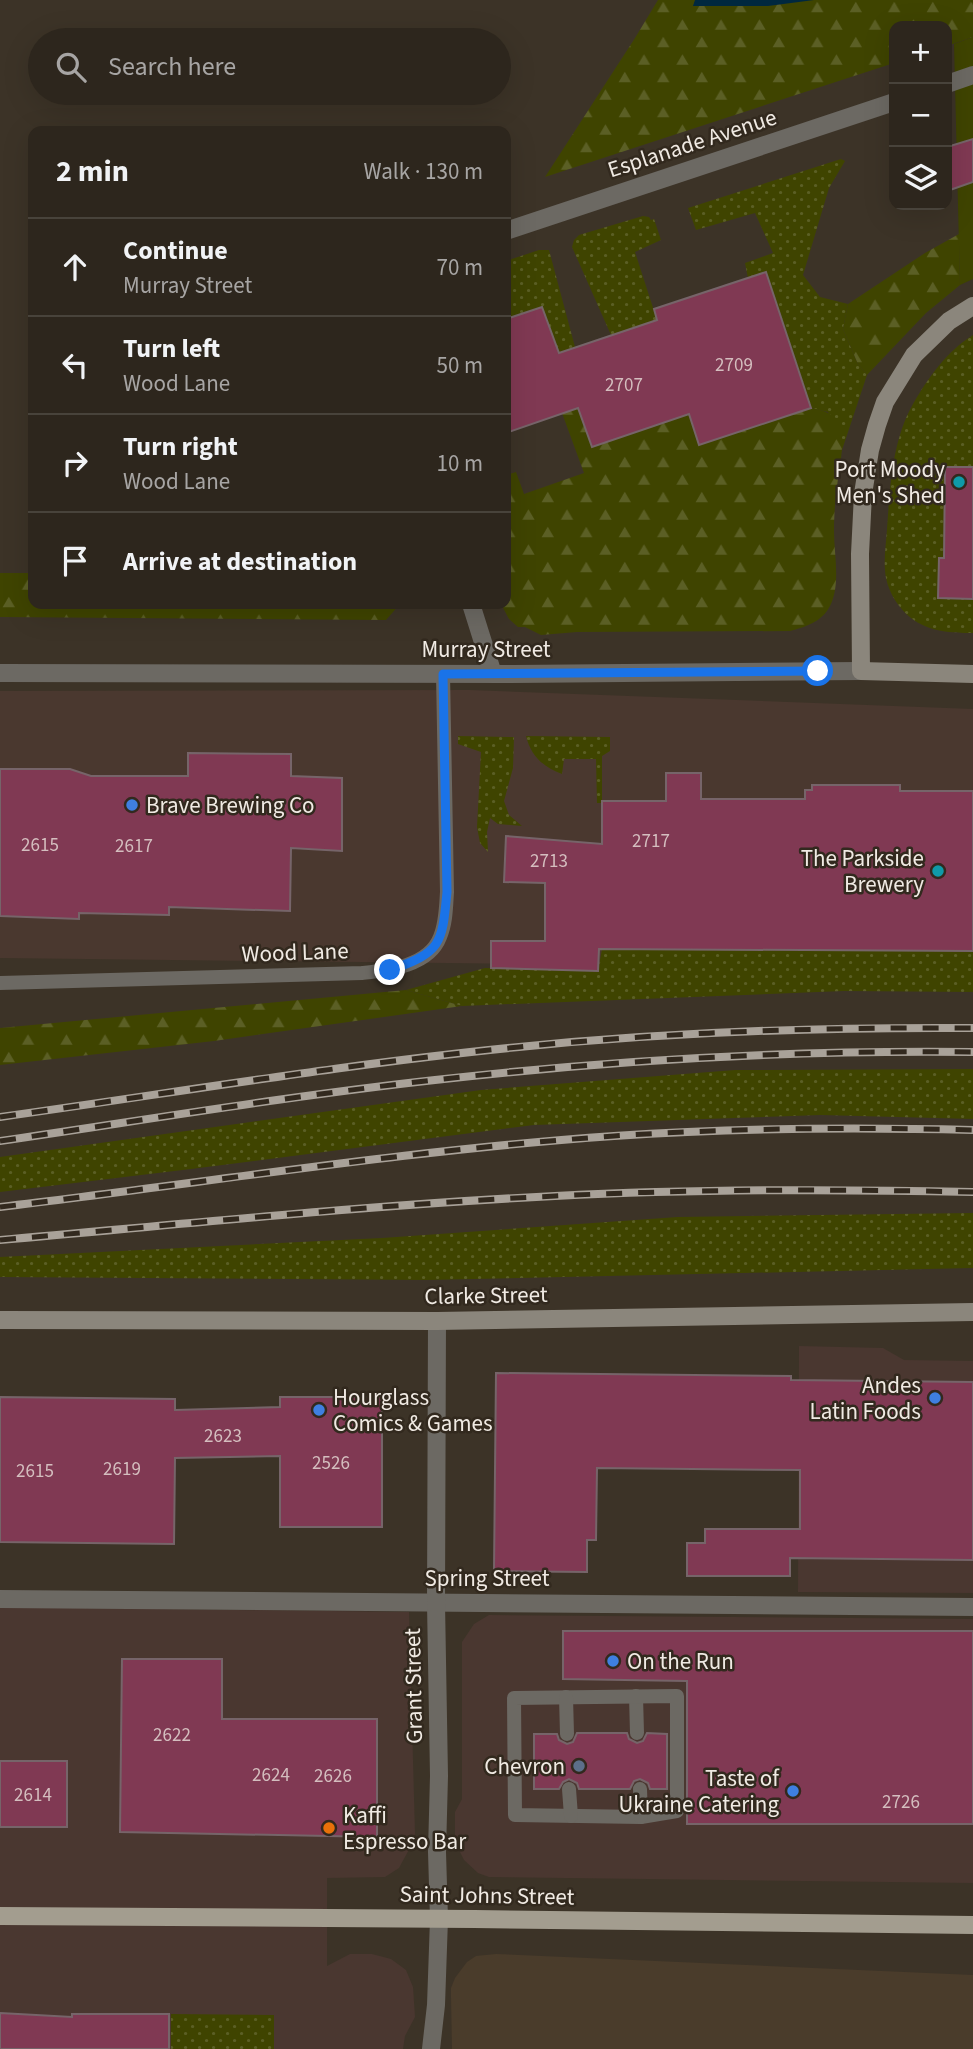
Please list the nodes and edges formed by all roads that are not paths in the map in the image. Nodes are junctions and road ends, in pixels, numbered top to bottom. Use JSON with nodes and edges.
{"nodes":[{"id":1,"x":973,"y":75,"type":"edge"},
{"id":2,"x":952,"y":82,"type":"edge"},
{"id":3,"x":889,"y":104,"type":"edge"},
{"id":4,"x":511,"y":229,"type":"edge"},
{"id":5,"x":973,"y":306,"type":"edge"},
{"id":6,"x":473,"y":609,"type":"edge"},
{"id":7,"x":861,"y":671,"type":"junction"},
{"id":8,"x":0,"y":673,"type":"edge"},
{"id":9,"x":443,"y":674,"type":"junction"},
{"id":10,"x":493,"y":674,"type":"junction"},
{"id":11,"x":973,"y":674,"type":"edge"},
{"id":12,"x":0,"y":983,"type":"edge"},
{"id":13,"x":973,"y":1312,"type":"edge"},
{"id":14,"x":0,"y":1320,"type":"edge"},
{"id":15,"x":437,"y":1321,"type":"junction"},
{"id":16,"x":0,"y":1599,"type":"edge"},
{"id":17,"x":436,"y":1602,"type":"junction"},
{"id":18,"x":973,"y":1607,"type":"edge"},
{"id":19,"x":636,"y":1696,"type":"junction"},
{"id":20,"x":566,"y":1697,"type":"junction"},
{"id":21,"x":637,"y":1733,"type":"dead end"},
{"id":22,"x":568,"y":1734,"type":"dead end"},
{"id":23,"x":569,"y":1789,"type":"dead end"},
{"id":24,"x":640,"y":1789,"type":"dead end"},
{"id":25,"x":570,"y":1816,"type":"junction"},
{"id":26,"x":641,"y":1817,"type":"junction"},
{"id":27,"x":0,"y":1916,"type":"edge"},
{"id":28,"x":439,"y":1919,"type":"junction"},
{"id":29,"x":973,"y":1925,"type":"edge"},
{"id":30,"x":431,"y":2049,"type":"edge"}],
"edges":[{"from":1,"to":2,"type":"street"},
{"from":3,"to":4,"type":"street","name":"Esplanade Avenue"},
{"from":5,"to":7,"type":"main road"},
{"from":6,"to":10,"type":"street"},
{"from":7,"to":10,"type":"street","name":"Murray Street"},
{"from":7,"to":11,"type":"main road","name":"Murray Street"},
{"from":8,"to":9,"type":"street","name":"Murray Street"},
{"from":9,"to":10,"type":"street","name":"Murray Street"},
{"from":9,"to":12,"type":"lane","name":"Wood Lane"},
{"from":13,"to":15,"type":"main road","name":"Clarke Street"},
{"from":14,"to":15,"type":"main road","name":"Clarke Street"},
{"from":15,"to":17,"type":"street","name":"Grant Street"},
{"from":16,"to":17,"type":"street","name":"Spring Street"},
{"from":17,"to":18,"type":"street","name":"Spring Street"},
{"from":17,"to":28,"type":"street","name":"Grant Street"},
{"from":19,"to":20,"type":"lane"},
{"from":19,"to":21,"type":"lane"},
{"from":19,"to":26,"type":"lane"},
{"from":20,"to":22,"type":"lane"},
{"from":20,"to":25,"type":"lane"},
{"from":23,"to":25,"type":"lane"},
{"from":24,"to":26,"type":"lane"},
{"from":25,"to":26,"type":"lane"},
{"from":27,"to":28,"type":"main road","name":"Saint Johns Street"},
{"from":28,"to":29,"type":"main road","name":"Saint Johns Street"},
{"from":28,"to":30,"type":"street","name":"Grant Street"}]}
